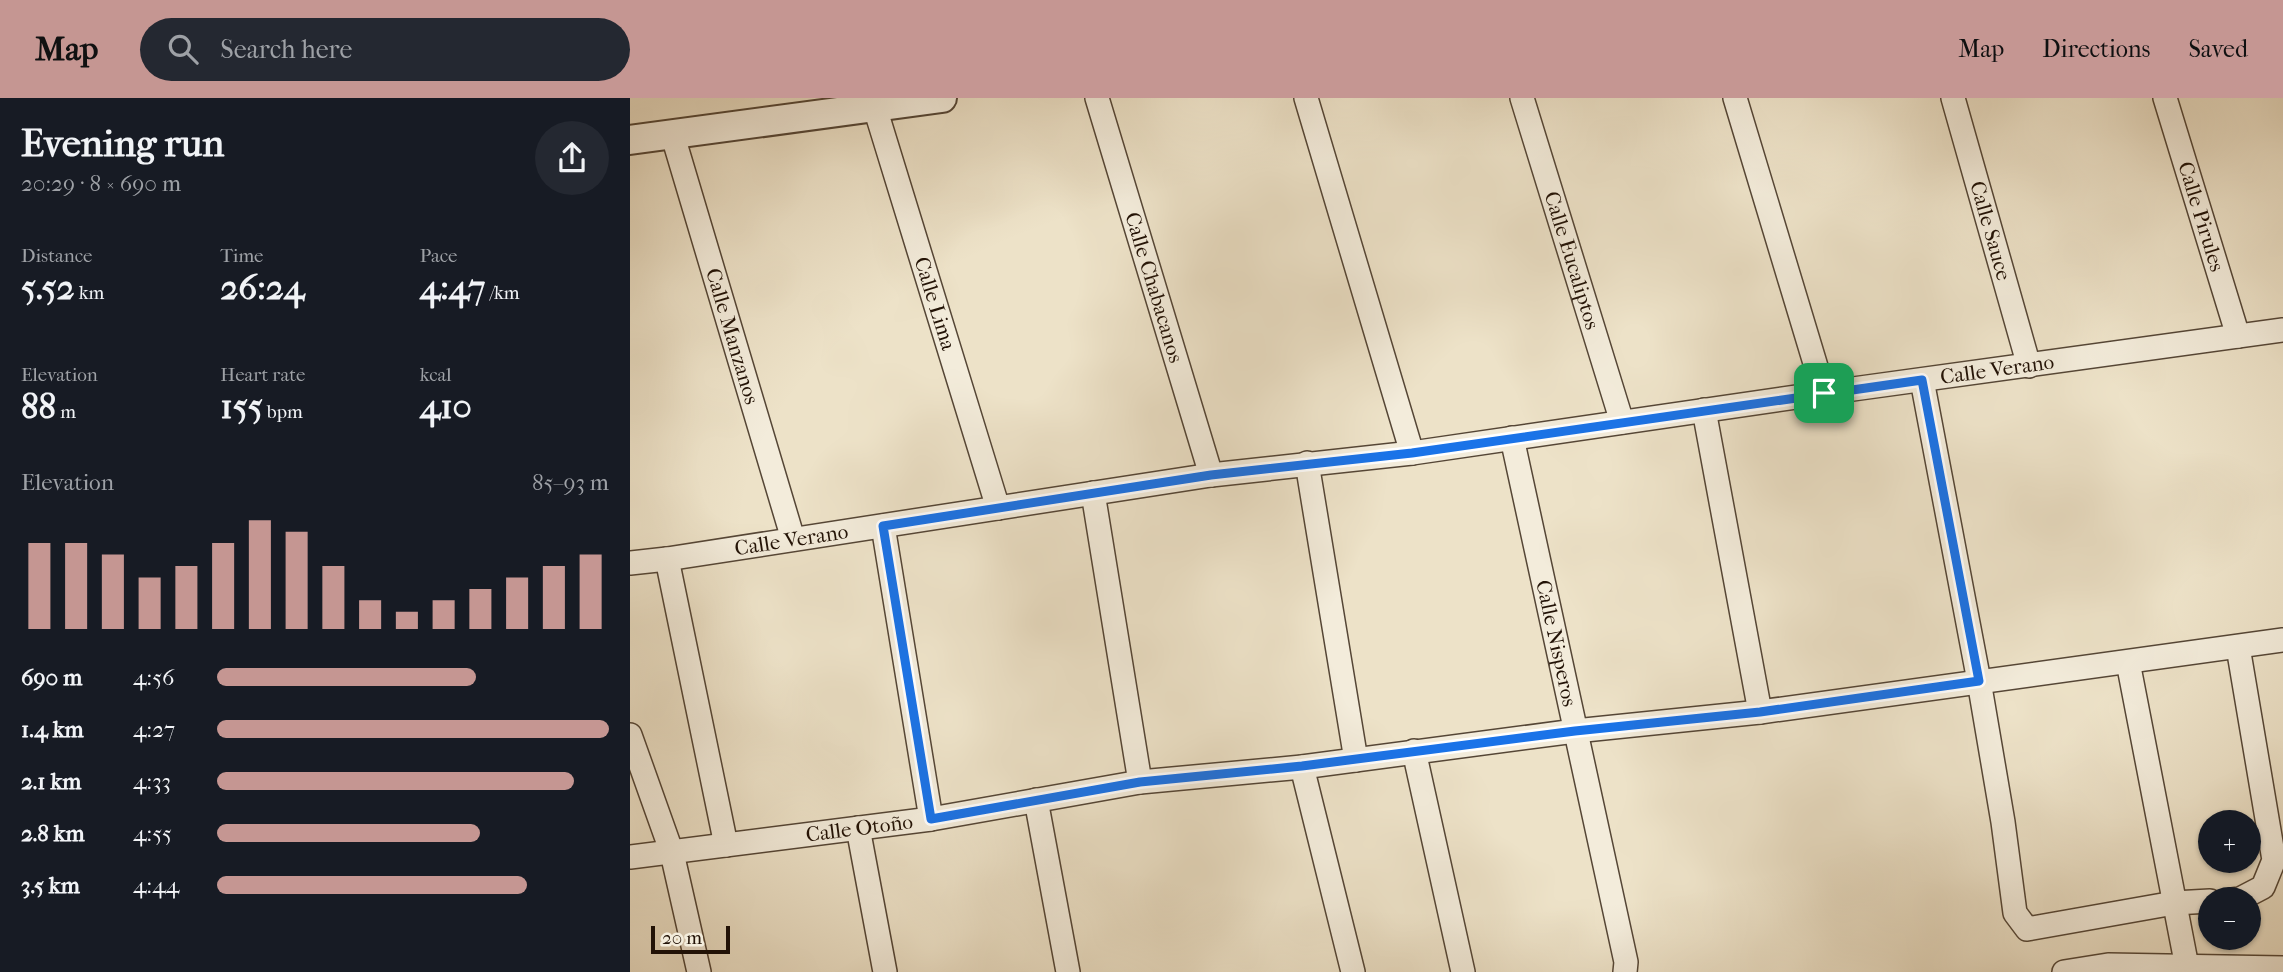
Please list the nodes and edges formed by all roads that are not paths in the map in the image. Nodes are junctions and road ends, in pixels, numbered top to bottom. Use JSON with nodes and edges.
{"nodes":[{"id":1,"x":942,"y":98,"type":"edge"},
{"id":2,"x":1097,"y":98,"type":"edge"},
{"id":3,"x":1306,"y":98,"type":"edge"},
{"id":4,"x":1522,"y":98,"type":"edge"},
{"id":5,"x":1735,"y":98,"type":"edge"},
{"id":6,"x":1953,"y":98,"type":"edge"},
{"id":7,"x":2165,"y":98,"type":"edge"},
{"id":8,"x":873,"y":103,"type":"edge"},
{"id":9,"x":672,"y":133,"type":"junction"},
{"id":10,"x":630,"y":140,"type":"edge"},
{"id":11,"x":2283,"y":330,"type":"edge"},
{"id":12,"x":2238,"y":336,"type":"junction"},
{"id":13,"x":2029,"y":366,"type":"junction"},
{"id":14,"x":1922,"y":380,"type":"junction"},
{"id":15,"x":1824,"y":393,"type":"junction"},
{"id":16,"x":1704,"y":410,"type":"junction"},
{"id":17,"x":1622,"y":422,"type":"junction"},
{"id":18,"x":1512,"y":438,"type":"junction"},
{"id":19,"x":1412,"y":453,"type":"junction"},
{"id":20,"x":1307,"y":463,"type":"junction"},
{"id":21,"x":1211,"y":475,"type":"junction"},
{"id":22,"x":1093,"y":493,"type":"junction"},
{"id":23,"x":998,"y":508,"type":"junction"},
{"id":24,"x":883,"y":526,"type":"junction"},
{"id":25,"x":793,"y":539,"type":"junction"},
{"id":26,"x":667,"y":559,"type":"junction"},
{"id":27,"x":630,"y":563,"type":"edge"},
{"id":28,"x":2283,"y":640,"type":"edge"},
{"id":29,"x":2238,"y":647,"type":"junction"},
{"id":30,"x":2127,"y":663,"type":"junction"},
{"id":31,"x":1979,"y":681,"type":"junction"},
{"id":32,"x":1760,"y":712,"type":"junction"},
{"id":33,"x":1575,"y":731,"type":"junction"},
{"id":34,"x":630,"y":735,"type":"edge"},
{"id":35,"x":1414,"y":751,"type":"junction"},
{"id":36,"x":1356,"y":760,"type":"junction"},
{"id":37,"x":1302,"y":766,"type":"junction"},
{"id":38,"x":1140,"y":782,"type":"junction"},
{"id":39,"x":1036,"y":800,"type":"junction"},
{"id":40,"x":931,"y":819,"type":"junction"},
{"id":41,"x":858,"y":828,"type":"junction"},
{"id":42,"x":726,"y":845,"type":"junction"},
{"id":43,"x":672,"y":853,"type":"junction"},
{"id":44,"x":630,"y":857,"type":"edge"},
{"id":45,"x":2261,"y":888,"type":"edge"},
{"id":46,"x":2198,"y":904,"type":"edge"},
{"id":47,"x":2176,"y":910,"type":"junction"},
{"id":48,"x":2283,"y":968,"type":"edge"},
{"id":49,"x":2108,"y":969,"type":"edge"},
{"id":50,"x":2188,"y":969,"type":"edge"},
{"id":51,"x":699,"y":972,"type":"edge"},
{"id":52,"x":885,"y":972,"type":"edge"},
{"id":53,"x":1068,"y":972,"type":"edge"},
{"id":54,"x":1353,"y":972,"type":"edge"},
{"id":55,"x":1463,"y":972,"type":"edge"},
{"id":56,"x":1625,"y":972,"type":"edge"},
{"id":57,"x":2064,"y":972,"type":"edge"}],
"edges":[{"from":1,"to":8,"type":"street"},
{"from":2,"to":21,"type":"street","name":"Calle Chabacanos"},
{"from":3,"to":19,"type":"street"},
{"from":4,"to":17,"type":"street","name":"Calle Eucaliptos"},
{"from":5,"to":15,"type":"street"},
{"from":6,"to":13,"type":"street","name":"Calle Sauce"},
{"from":7,"to":12,"type":"street","name":"Calle Pirules"},
{"from":8,"to":9,"type":"street"},
{"from":8,"to":23,"type":"street","name":"Calle Lima"},
{"from":9,"to":10,"type":"street"},
{"from":9,"to":25,"type":"street","name":"Calle Manzanos"},
{"from":11,"to":12,"type":"street","name":"Calle Verano"},
{"from":12,"to":13,"type":"street","name":"Calle Verano"},
{"from":13,"to":14,"type":"street","name":"Calle Verano"},
{"from":14,"to":15,"type":"street","name":"Calle Verano"},
{"from":14,"to":31,"type":"street"},
{"from":15,"to":16,"type":"street","name":"Calle Verano"},
{"from":16,"to":17,"type":"street","name":"Calle Verano"},
{"from":16,"to":32,"type":"street"},
{"from":17,"to":18,"type":"street","name":"Calle Verano"},
{"from":18,"to":19,"type":"street","name":"Calle Verano"},
{"from":18,"to":33,"type":"street","name":"Calle Nisperos"},
{"from":19,"to":20,"type":"street","name":"Calle Verano"},
{"from":20,"to":21,"type":"street","name":"Calle Verano"},
{"from":20,"to":36,"type":"street"},
{"from":21,"to":22,"type":"street","name":"Calle Verano"},
{"from":22,"to":23,"type":"street","name":"Calle Verano"},
{"from":22,"to":38,"type":"street"},
{"from":23,"to":24,"type":"street","name":"Calle Verano"},
{"from":24,"to":25,"type":"street","name":"Calle Verano"},
{"from":24,"to":40,"type":"street"},
{"from":25,"to":26,"type":"street","name":"Calle Verano"},
{"from":26,"to":27,"type":"street","name":"Calle Verano"},
{"from":26,"to":42,"type":"street"},
{"from":28,"to":29,"type":"street","name":"Calle Otoño"},
{"from":29,"to":30,"type":"street","name":"Calle Otoño"},
{"from":29,"to":45,"type":"street"},
{"from":30,"to":31,"type":"street","name":"Calle Otoño"},
{"from":30,"to":47,"type":"street"},
{"from":31,"to":32,"type":"street","name":"Calle Otoño"},
{"from":31,"to":47,"type":"street"},
{"from":32,"to":33,"type":"street","name":"Calle Otoño"},
{"from":33,"to":35,"type":"street","name":"Calle Otoño"},
{"from":33,"to":56,"type":"street","name":"Calle Nisperos"},
{"from":34,"to":43,"type":"street"},
{"from":35,"to":36,"type":"street","name":"Calle Otoño"},
{"from":35,"to":55,"type":"street"},
{"from":36,"to":37,"type":"street","name":"Calle Otoño"},
{"from":37,"to":38,"type":"street","name":"Calle Otoño"},
{"from":37,"to":54,"type":"street"},
{"from":38,"to":39,"type":"street","name":"Calle Otoño"},
{"from":39,"to":40,"type":"street","name":"Calle Otoño"},
{"from":39,"to":53,"type":"street"},
{"from":40,"to":41,"type":"street","name":"Calle Otoño"},
{"from":41,"to":42,"type":"street","name":"Calle Otoño"},
{"from":41,"to":52,"type":"street"},
{"from":42,"to":43,"type":"street","name":"Calle Otoño"},
{"from":43,"to":44,"type":"street","name":"Calle Otoño"},
{"from":43,"to":51,"type":"street"},
{"from":46,"to":47,"type":"street"},
{"from":47,"to":50,"type":"street"},
{"from":48,"to":50,"type":"street"},
{"from":49,"to":50,"type":"street"},
{"from":49,"to":57,"type":"street"}]}
